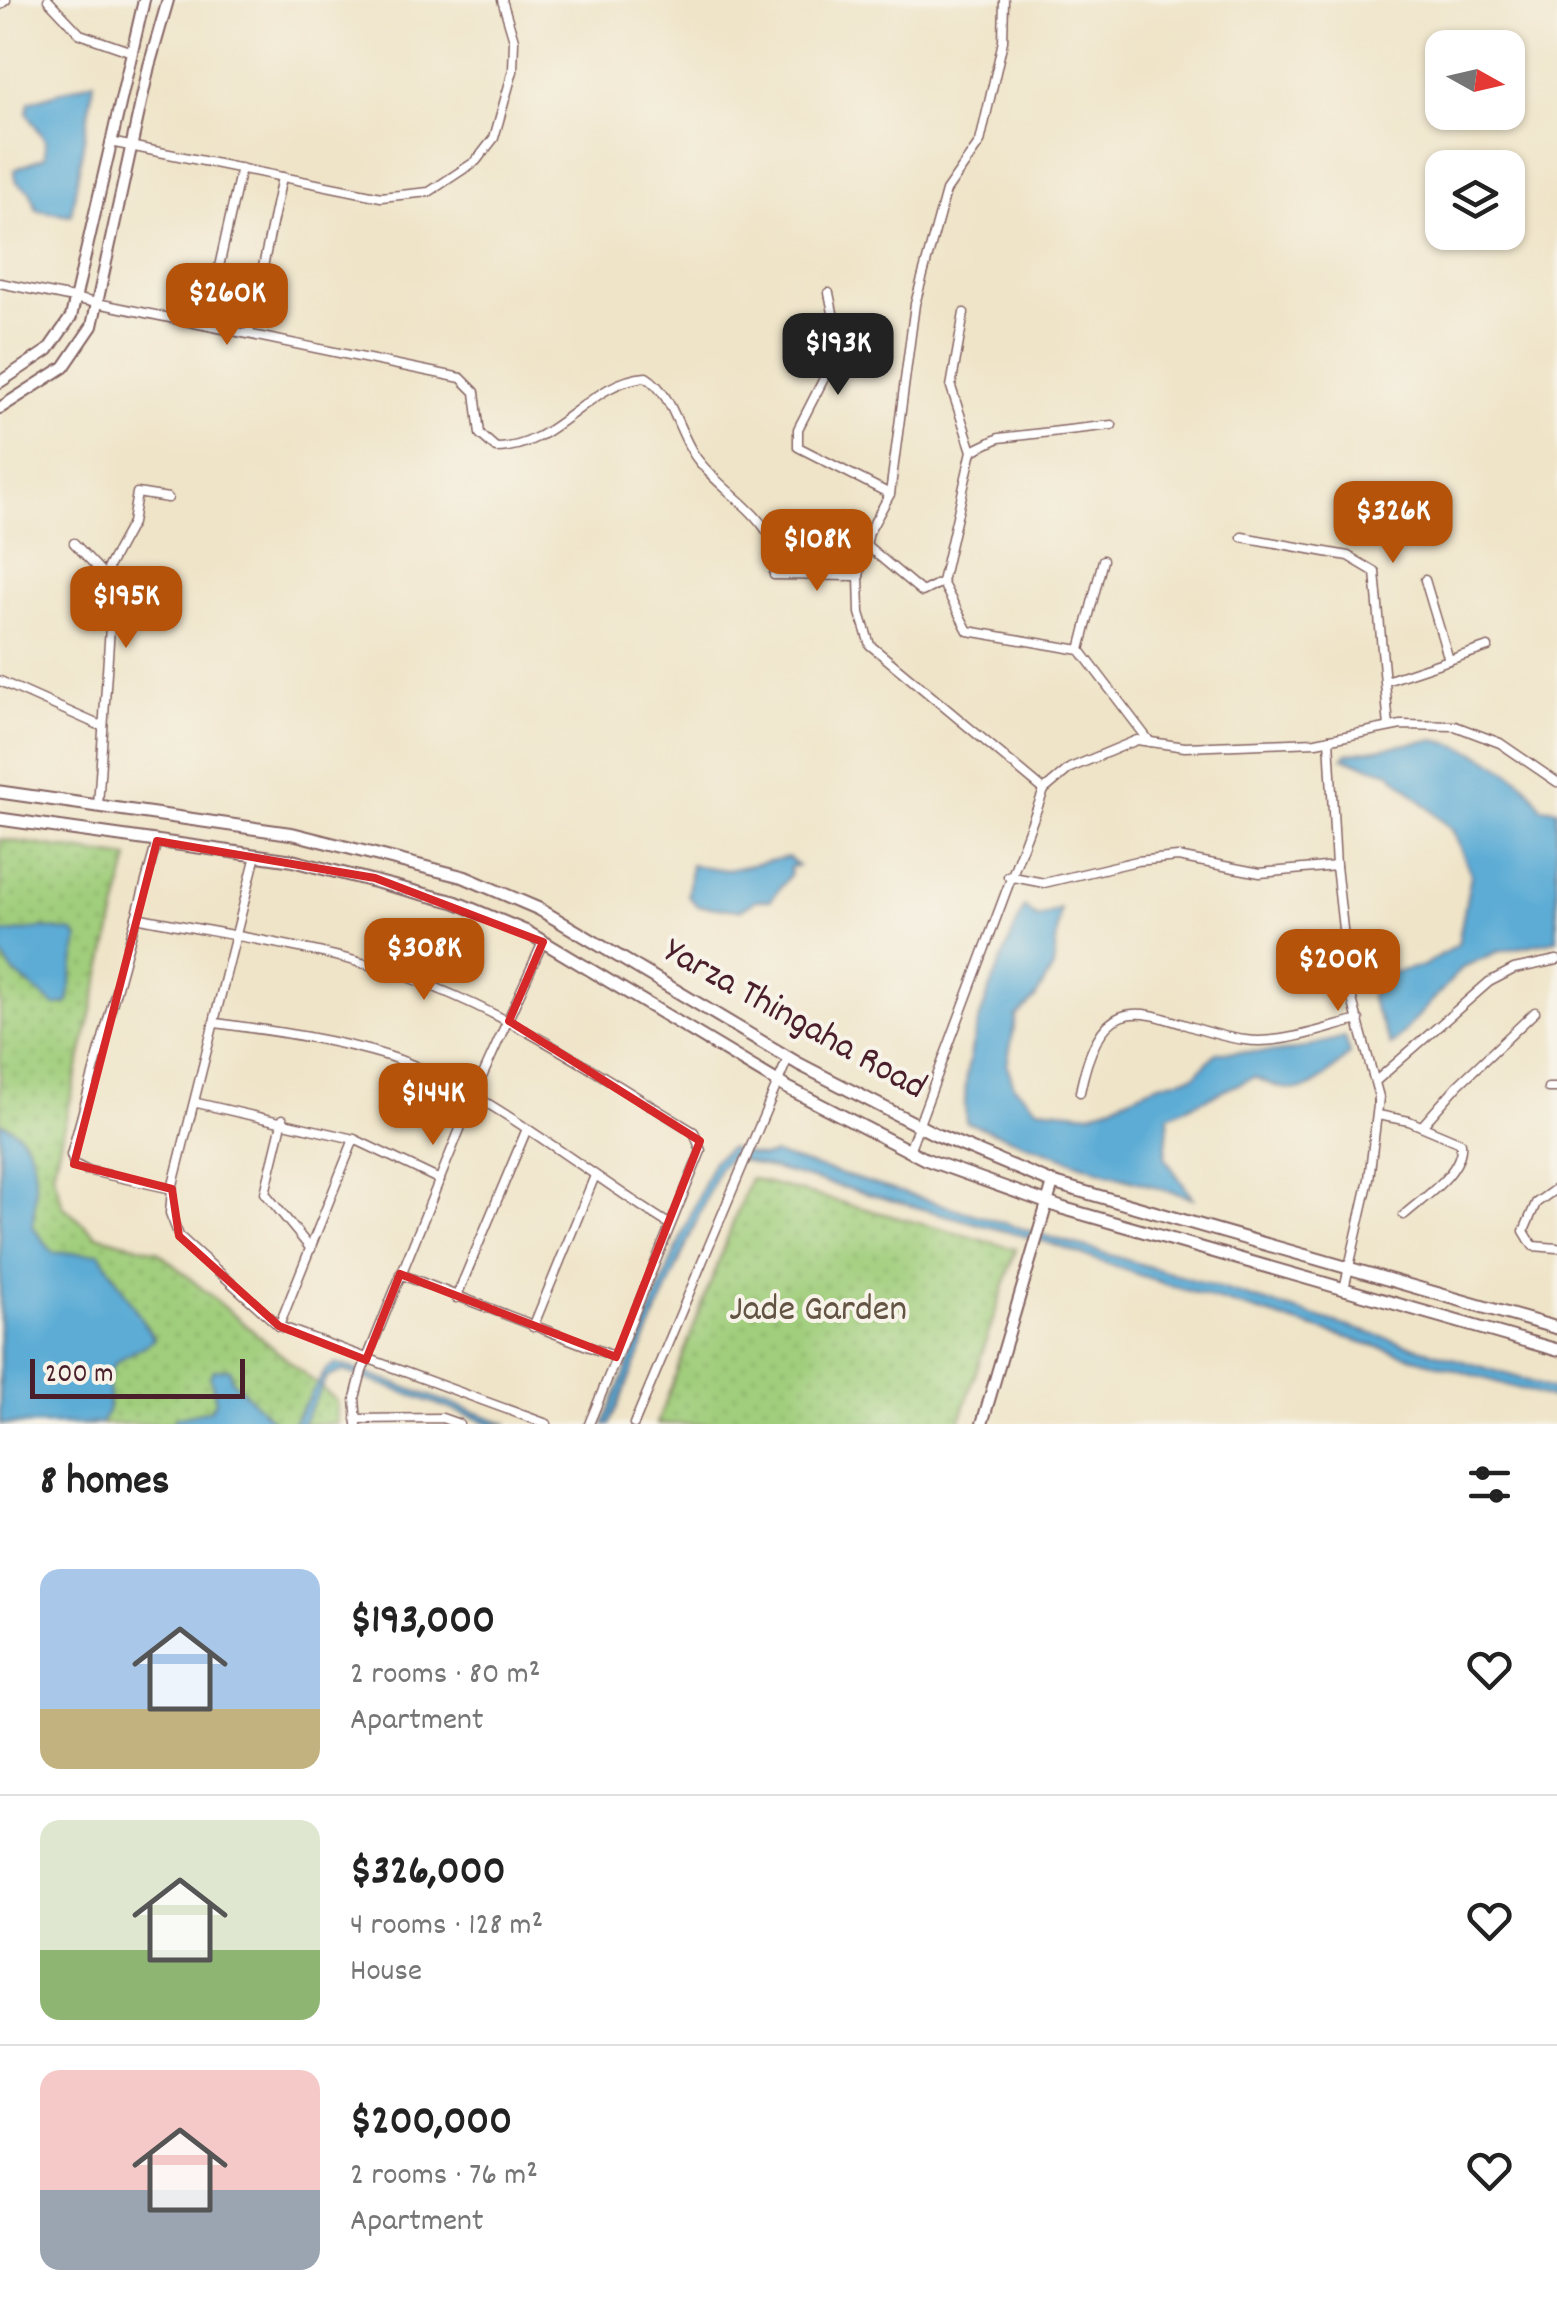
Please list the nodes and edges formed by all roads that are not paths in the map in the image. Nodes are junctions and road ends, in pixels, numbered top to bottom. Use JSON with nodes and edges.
{"nodes":[{"id":1,"x":48,"y":0,"type":"edge"},
{"id":2,"x":144,"y":0,"type":"edge"},
{"id":3,"x":168,"y":0,"type":"edge"},
{"id":4,"x":502,"y":0,"type":"edge"},
{"id":5,"x":1004,"y":0,"type":"edge"},
{"id":6,"x":129,"y":51,"type":"junction"},
{"id":7,"x":110,"y":142,"type":"junction"},
{"id":8,"x":132,"y":146,"type":"junction"},
{"id":9,"x":241,"y":168,"type":"junction"},
{"id":10,"x":282,"y":177,"type":"junction"},
{"id":11,"x":0,"y":283,"type":"edge"},
{"id":12,"x":829,"y":293,"type":"dead end"},
{"id":13,"x":76,"y":298,"type":"junction"},
{"id":14,"x":99,"y":302,"type":"junction"},
{"id":15,"x":964,"y":312,"type":"dead end"},
{"id":16,"x":206,"y":325,"type":"junction"},
{"id":17,"x":249,"y":334,"type":"junction"},
{"id":18,"x":0,"y":382,"type":"edge"},
{"id":19,"x":0,"y":390,"type":"edge"},
{"id":20,"x":5,"y":406,"type":"edge"},
{"id":21,"x":1112,"y":425,"type":"dead end"},
{"id":22,"x":972,"y":451,"type":"junction"},
{"id":23,"x":890,"y":494,"type":"junction"},
{"id":24,"x":168,"y":498,"type":"dead end"},
{"id":25,"x":1242,"y":537,"type":"dead end"},
{"id":26,"x":74,"y":543,"type":"dead end"},
{"id":27,"x":866,"y":545,"type":"junction"},
{"id":28,"x":1103,"y":560,"type":"dead end"},
{"id":29,"x":859,"y":576,"type":"junction"},
{"id":30,"x":109,"y":580,"type":"junction"},
{"id":31,"x":1425,"y":580,"type":"dead end"},
{"id":32,"x":942,"y":582,"type":"junction"},
{"id":33,"x":1488,"y":647,"type":"dead end"},
{"id":34,"x":1080,"y":650,"type":"junction"},
{"id":35,"x":1448,"y":660,"type":"junction"},
{"id":36,"x":1386,"y":680,"type":"junction"},
{"id":37,"x":0,"y":682,"type":"edge"},
{"id":38,"x":102,"y":726,"type":"junction"},
{"id":39,"x":1389,"y":727,"type":"junction"},
{"id":40,"x":1329,"y":740,"type":"junction"},
{"id":41,"x":1150,"y":742,"type":"junction"},
{"id":42,"x":1557,"y":782,"type":"edge"},
{"id":43,"x":1044,"y":790,"type":"junction"},
{"id":44,"x":0,"y":792,"type":"edge"},
{"id":45,"x":98,"y":806,"type":"junction"},
{"id":46,"x":0,"y":819,"type":"edge"},
{"id":47,"x":157,"y":841,"type":"junction"},
{"id":48,"x":256,"y":855,"type":"junction"},
{"id":49,"x":1336,"y":866,"type":"junction"},
{"id":50,"x":1008,"y":876,"type":"junction"},
{"id":51,"x":136,"y":917,"type":"junction"},
{"id":52,"x":237,"y":938,"type":"junction"},
{"id":53,"x":543,"y":942,"type":"junction"},
{"id":54,"x":1557,"y":960,"type":"edge"},
{"id":55,"x":1534,"y":1012,"type":"dead end"},
{"id":56,"x":1359,"y":1020,"type":"junction"},
{"id":57,"x":509,"y":1021,"type":"junction"},
{"id":58,"x":216,"y":1023,"type":"junction"},
{"id":59,"x":788,"y":1058,"type":"junction"},
{"id":60,"x":1377,"y":1080,"type":"junction"},
{"id":61,"x":776,"y":1082,"type":"junction"},
{"id":62,"x":1080,"y":1092,"type":"dead end"},
{"id":63,"x":473,"y":1097,"type":"junction"},
{"id":64,"x":197,"y":1103,"type":"junction"},
{"id":65,"x":1378,"y":1115,"type":"junction"},
{"id":66,"x":283,"y":1120,"type":"junction"},
{"id":67,"x":918,"y":1125,"type":"junction"},
{"id":68,"x":1422,"y":1126,"type":"junction"},
{"id":69,"x":526,"y":1131,"type":"junction"},
{"id":70,"x":354,"y":1139,"type":"junction"},
{"id":71,"x":910,"y":1151,"type":"junction"},
{"id":72,"x":594,"y":1178,"type":"junction"},
{"id":73,"x":440,"y":1180,"type":"junction"},
{"id":74,"x":1052,"y":1183,"type":"junction"},
{"id":75,"x":1557,"y":1188,"type":"edge"},
{"id":76,"x":172,"y":1189,"type":"junction"},
{"id":77,"x":1046,"y":1202,"type":"junction"},
{"id":78,"x":1404,"y":1215,"type":"dead end"},
{"id":79,"x":669,"y":1224,"type":"junction"},
{"id":80,"x":1557,"y":1248,"type":"edge"},
{"id":81,"x":311,"y":1249,"type":"junction"},
{"id":82,"x":1350,"y":1269,"type":"junction"},
{"id":83,"x":400,"y":1274,"type":"junction"},
{"id":84,"x":1344,"y":1289,"type":"junction"},
{"id":85,"x":456,"y":1298,"type":"junction"},
{"id":86,"x":279,"y":1326,"type":"junction"},
{"id":87,"x":533,"y":1327,"type":"junction"},
{"id":88,"x":1557,"y":1328,"type":"edge"},
{"id":89,"x":1557,"y":1350,"type":"edge"},
{"id":90,"x":616,"y":1358,"type":"junction"},
{"id":91,"x":366,"y":1360,"type":"junction"},
{"id":92,"x":442,"y":1421,"type":"edge"},
{"id":93,"x":356,"y":1422,"type":"edge"},
{"id":94,"x":541,"y":1423,"type":"edge"},
{"id":95,"x":459,"y":1424,"type":"edge"},
{"id":96,"x":589,"y":1424,"type":"edge"},
{"id":97,"x":634,"y":1424,"type":"edge"},
{"id":98,"x":982,"y":1424,"type":"edge"}],
"edges":[{"from":1,"to":6,"type":"street"},
{"from":2,"to":6,"type":"street"},
{"from":3,"to":8,"type":"street"},
{"from":4,"to":10,"type":"street"},
{"from":5,"to":23,"type":"street"},
{"from":6,"to":7,"type":"street"},
{"from":7,"to":8,"type":"street"},
{"from":7,"to":13,"type":"street"},
{"from":8,"to":9,"type":"street"},
{"from":8,"to":14,"type":"street"},
{"from":9,"to":10,"type":"street"},
{"from":9,"to":16,"type":"street"},
{"from":10,"to":17,"type":"street"},
{"from":11,"to":13,"type":"street"},
{"from":12,"to":23,"type":"street"},
{"from":13,"to":14,"type":"street"},
{"from":13,"to":18,"type":"street"},
{"from":14,"to":16,"type":"street"},
{"from":14,"to":20,"type":"street"},
{"from":15,"to":22,"type":"street"},
{"from":16,"to":17,"type":"street"},
{"from":17,"to":29,"type":"street"},
{"from":19,"to":20,"type":"street"},
{"from":21,"to":22,"type":"street"},
{"from":22,"to":32,"type":"street"},
{"from":23,"to":27,"type":"street"},
{"from":24,"to":30,"type":"street"},
{"from":25,"to":36,"type":"street"},
{"from":26,"to":30,"type":"street"},
{"from":27,"to":29,"type":"street"},
{"from":27,"to":32,"type":"street"},
{"from":28,"to":34,"type":"street"},
{"from":29,"to":43,"type":"street"},
{"from":30,"to":38,"type":"street"},
{"from":31,"to":35,"type":"street"},
{"from":32,"to":34,"type":"street"},
{"from":33,"to":35,"type":"street"},
{"from":34,"to":41,"type":"street"},
{"from":35,"to":36,"type":"street"},
{"from":36,"to":39,"type":"street"},
{"from":37,"to":38,"type":"street"},
{"from":38,"to":45,"type":"street"},
{"from":39,"to":40,"type":"street"},
{"from":39,"to":42,"type":"street"},
{"from":40,"to":41,"type":"street"},
{"from":40,"to":49,"type":"street"},
{"from":41,"to":43,"type":"street"},
{"from":43,"to":50,"type":"street"},
{"from":44,"to":45,"type":"main road","name":"Yarza Thingaha Road"},
{"from":45,"to":59,"type":"main road","name":"Yarza Thingaha Road"},
{"from":46,"to":47,"type":"main road","name":"Yarza Thingaha Road"},
{"from":47,"to":48,"type":"main road","name":"Yarza Thingaha Road"},
{"from":47,"to":51,"type":"street"},
{"from":48,"to":52,"type":"street"},
{"from":48,"to":53,"type":"main road","name":"Yarza Thingaha Road"},
{"from":49,"to":50,"type":"street"},
{"from":49,"to":56,"type":"street"},
{"from":50,"to":67,"type":"street"},
{"from":51,"to":52,"type":"street"},
{"from":51,"to":76,"type":"street"},
{"from":52,"to":57,"type":"street"},
{"from":52,"to":58,"type":"street"},
{"from":53,"to":57,"type":"street"},
{"from":53,"to":61,"type":"main road","name":"Yarza Thingaha Road"},
{"from":54,"to":60,"type":"street"},
{"from":55,"to":68,"type":"street"},
{"from":56,"to":60,"type":"street"},
{"from":56,"to":62,"type":"street"},
{"from":57,"to":63,"type":"street"},
{"from":57,"to":79,"type":"street"},
{"from":58,"to":63,"type":"street"},
{"from":58,"to":64,"type":"street"},
{"from":59,"to":61,"type":"street"},
{"from":59,"to":67,"type":"main road","name":"Yarza Thingaha Road"},
{"from":60,"to":65,"type":"street"},
{"from":61,"to":71,"type":"main road","name":"Yarza Thingaha Road"},
{"from":61,"to":97,"type":"street"},
{"from":63,"to":69,"type":"street"},
{"from":63,"to":73,"type":"street"},
{"from":64,"to":66,"type":"street"},
{"from":64,"to":76,"type":"street"},
{"from":65,"to":68,"type":"street"},
{"from":65,"to":82,"type":"street"},
{"from":66,"to":70,"type":"street"},
{"from":66,"to":81,"type":"street"},
{"from":67,"to":71,"type":"street"},
{"from":67,"to":74,"type":"main road","name":"Yarza Thingaha Road"},
{"from":68,"to":78,"type":"street"},
{"from":69,"to":72,"type":"street"},
{"from":69,"to":85,"type":"street"},
{"from":70,"to":73,"type":"street"},
{"from":70,"to":81,"type":"street"},
{"from":71,"to":77,"type":"main road","name":"Yarza Thingaha Road"},
{"from":72,"to":79,"type":"street"},
{"from":72,"to":87,"type":"street"},
{"from":73,"to":83,"type":"street"},
{"from":74,"to":77,"type":"street"},
{"from":74,"to":82,"type":"main road","name":"Yarza Thingaha Road"},
{"from":75,"to":80,"type":"street"},
{"from":76,"to":86,"type":"street"},
{"from":77,"to":84,"type":"main road","name":"Yarza Thingaha Road"},
{"from":77,"to":98,"type":"street"},
{"from":79,"to":90,"type":"street"},
{"from":81,"to":86,"type":"street"},
{"from":82,"to":84,"type":"street"},
{"from":82,"to":88,"type":"main road","name":"Yarza Thingaha Road"},
{"from":83,"to":85,"type":"street"},
{"from":83,"to":91,"type":"street"},
{"from":84,"to":89,"type":"main road","name":"Yarza Thingaha Road"},
{"from":85,"to":87,"type":"street"},
{"from":86,"to":91,"type":"street"},
{"from":87,"to":90,"type":"street"},
{"from":90,"to":96,"type":"street"},
{"from":91,"to":93,"type":"street"},
{"from":91,"to":94,"type":"street"},
{"from":92,"to":93,"type":"street"},
{"from":92,"to":95,"type":"street"}]}
